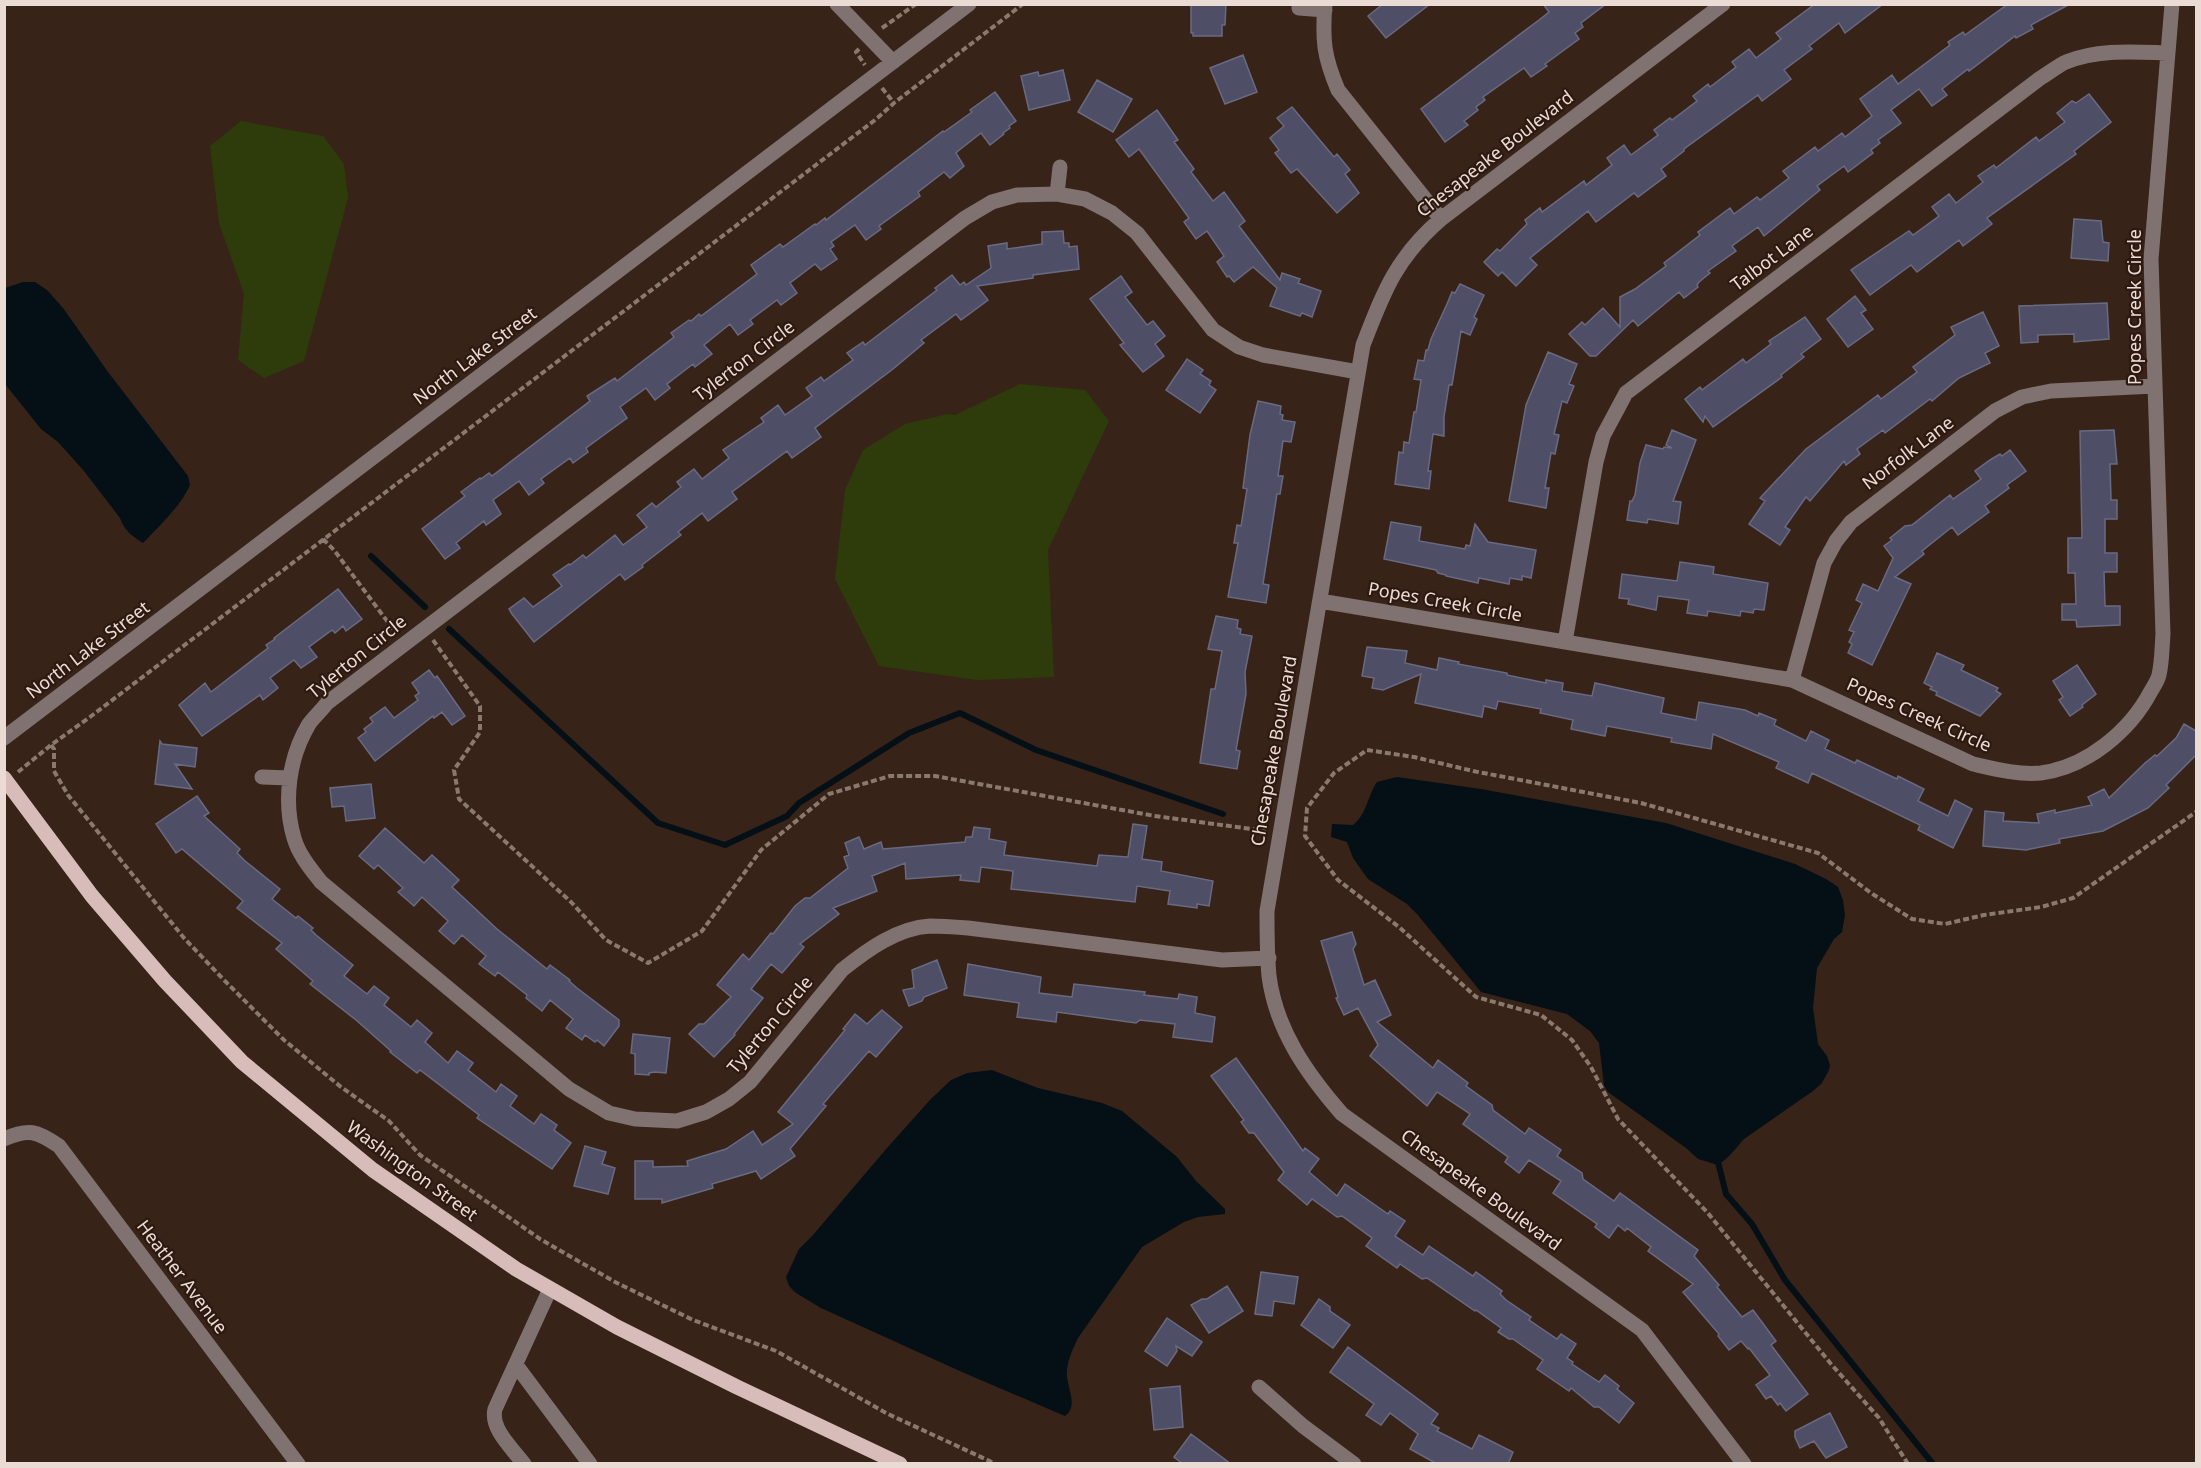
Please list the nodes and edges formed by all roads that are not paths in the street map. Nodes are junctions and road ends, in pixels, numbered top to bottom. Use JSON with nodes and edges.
{"nodes":[{"id":1,"x":837,"y":4,"type":"edge"},
{"id":2,"x":969,"y":4,"type":"edge"},
{"id":3,"x":1723,"y":4,"type":"edge"},
{"id":4,"x":2172,"y":4,"type":"edge"},
{"id":5,"x":1325,"y":7,"type":"edge"},
{"id":6,"x":1299,"y":8,"type":"dead end"},
{"id":7,"x":2168,"y":53,"type":"junction"},
{"id":8,"x":893,"y":62,"type":"junction"},
{"id":9,"x":1059,"y":167,"type":"dead end"},
{"id":10,"x":1057,"y":194,"type":"junction"},
{"id":11,"x":1441,"y":219,"type":"junction"},
{"id":12,"x":1358,"y":372,"type":"junction"},
{"id":13,"x":2155,"y":386,"type":"junction"},
{"id":14,"x":1320,"y":601,"type":"junction"},
{"id":15,"x":1566,"y":642,"type":"junction"},
{"id":16,"x":1792,"y":680,"type":"junction"},
{"id":17,"x":4,"y":738,"type":"edge"},
{"id":18,"x":262,"y":777,"type":"dead end"},
{"id":19,"x":290,"y":778,"type":"junction"},
{"id":20,"x":6,"y":779,"type":"edge"},
{"id":21,"x":1269,"y":958,"type":"junction"},
{"id":22,"x":4,"y":1139,"type":"edge"},
{"id":23,"x":550,"y":1289,"type":"junction"},
{"id":24,"x":516,"y":1365,"type":"junction"},
{"id":25,"x":1258,"y":1387,"type":"dead end"},
{"id":26,"x":298,"y":1464,"type":"edge"},
{"id":27,"x":524,"y":1464,"type":"edge"},
{"id":28,"x":590,"y":1464,"type":"edge"},
{"id":29,"x":900,"y":1464,"type":"edge"},
{"id":30,"x":1354,"y":1464,"type":"edge"},
{"id":31,"x":1744,"y":1464,"type":"edge"}],
"edges":[{"from":1,"to":8,"type":"street"},
{"from":2,"to":8,"type":"street","name":"North Lake Street"},
{"from":3,"to":11,"type":"street","name":"Chesapeake Boulevard"},
{"from":4,"to":7,"type":"street","name":"Popes Creek Circle"},
{"from":5,"to":6,"type":"street"},
{"from":5,"to":11,"type":"street"},
{"from":7,"to":13,"type":"street","name":"Popes Creek Circle"},
{"from":7,"to":15,"type":"street","name":"Talbot Lane"},
{"from":8,"to":17,"type":"street","name":"North Lake Street"},
{"from":9,"to":10,"type":"street"},
{"from":10,"to":12,"type":"street","name":"Tylerton Circle"},
{"from":10,"to":19,"type":"street","name":"Tylerton Circle"},
{"from":11,"to":12,"type":"street","name":"Chesapeake Boulevard"},
{"from":12,"to":14,"type":"street","name":"Chesapeake Boulevard"},
{"from":13,"to":16,"type":"street","name":"Norfolk Lane"},
{"from":13,"to":16,"type":"street","name":"Popes Creek Circle"},
{"from":14,"to":15,"type":"street","name":"Popes Creek Circle"},
{"from":14,"to":21,"type":"street","name":"Chesapeake Boulevard"},
{"from":15,"to":16,"type":"street","name":"Popes Creek Circle"},
{"from":18,"to":19,"type":"street"},
{"from":19,"to":21,"type":"street","name":"Tylerton Circle"},
{"from":20,"to":23,"type":"main road","name":"Washington Street"},
{"from":21,"to":31,"type":"street","name":"Chesapeake Boulevard"},
{"from":22,"to":26,"type":"street","name":"Heather Avenue"},
{"from":23,"to":24,"type":"street"},
{"from":23,"to":29,"type":"main road","name":"Washington Street"},
{"from":24,"to":27,"type":"street"},
{"from":24,"to":28,"type":"street"},
{"from":25,"to":30,"type":"street"}]}
